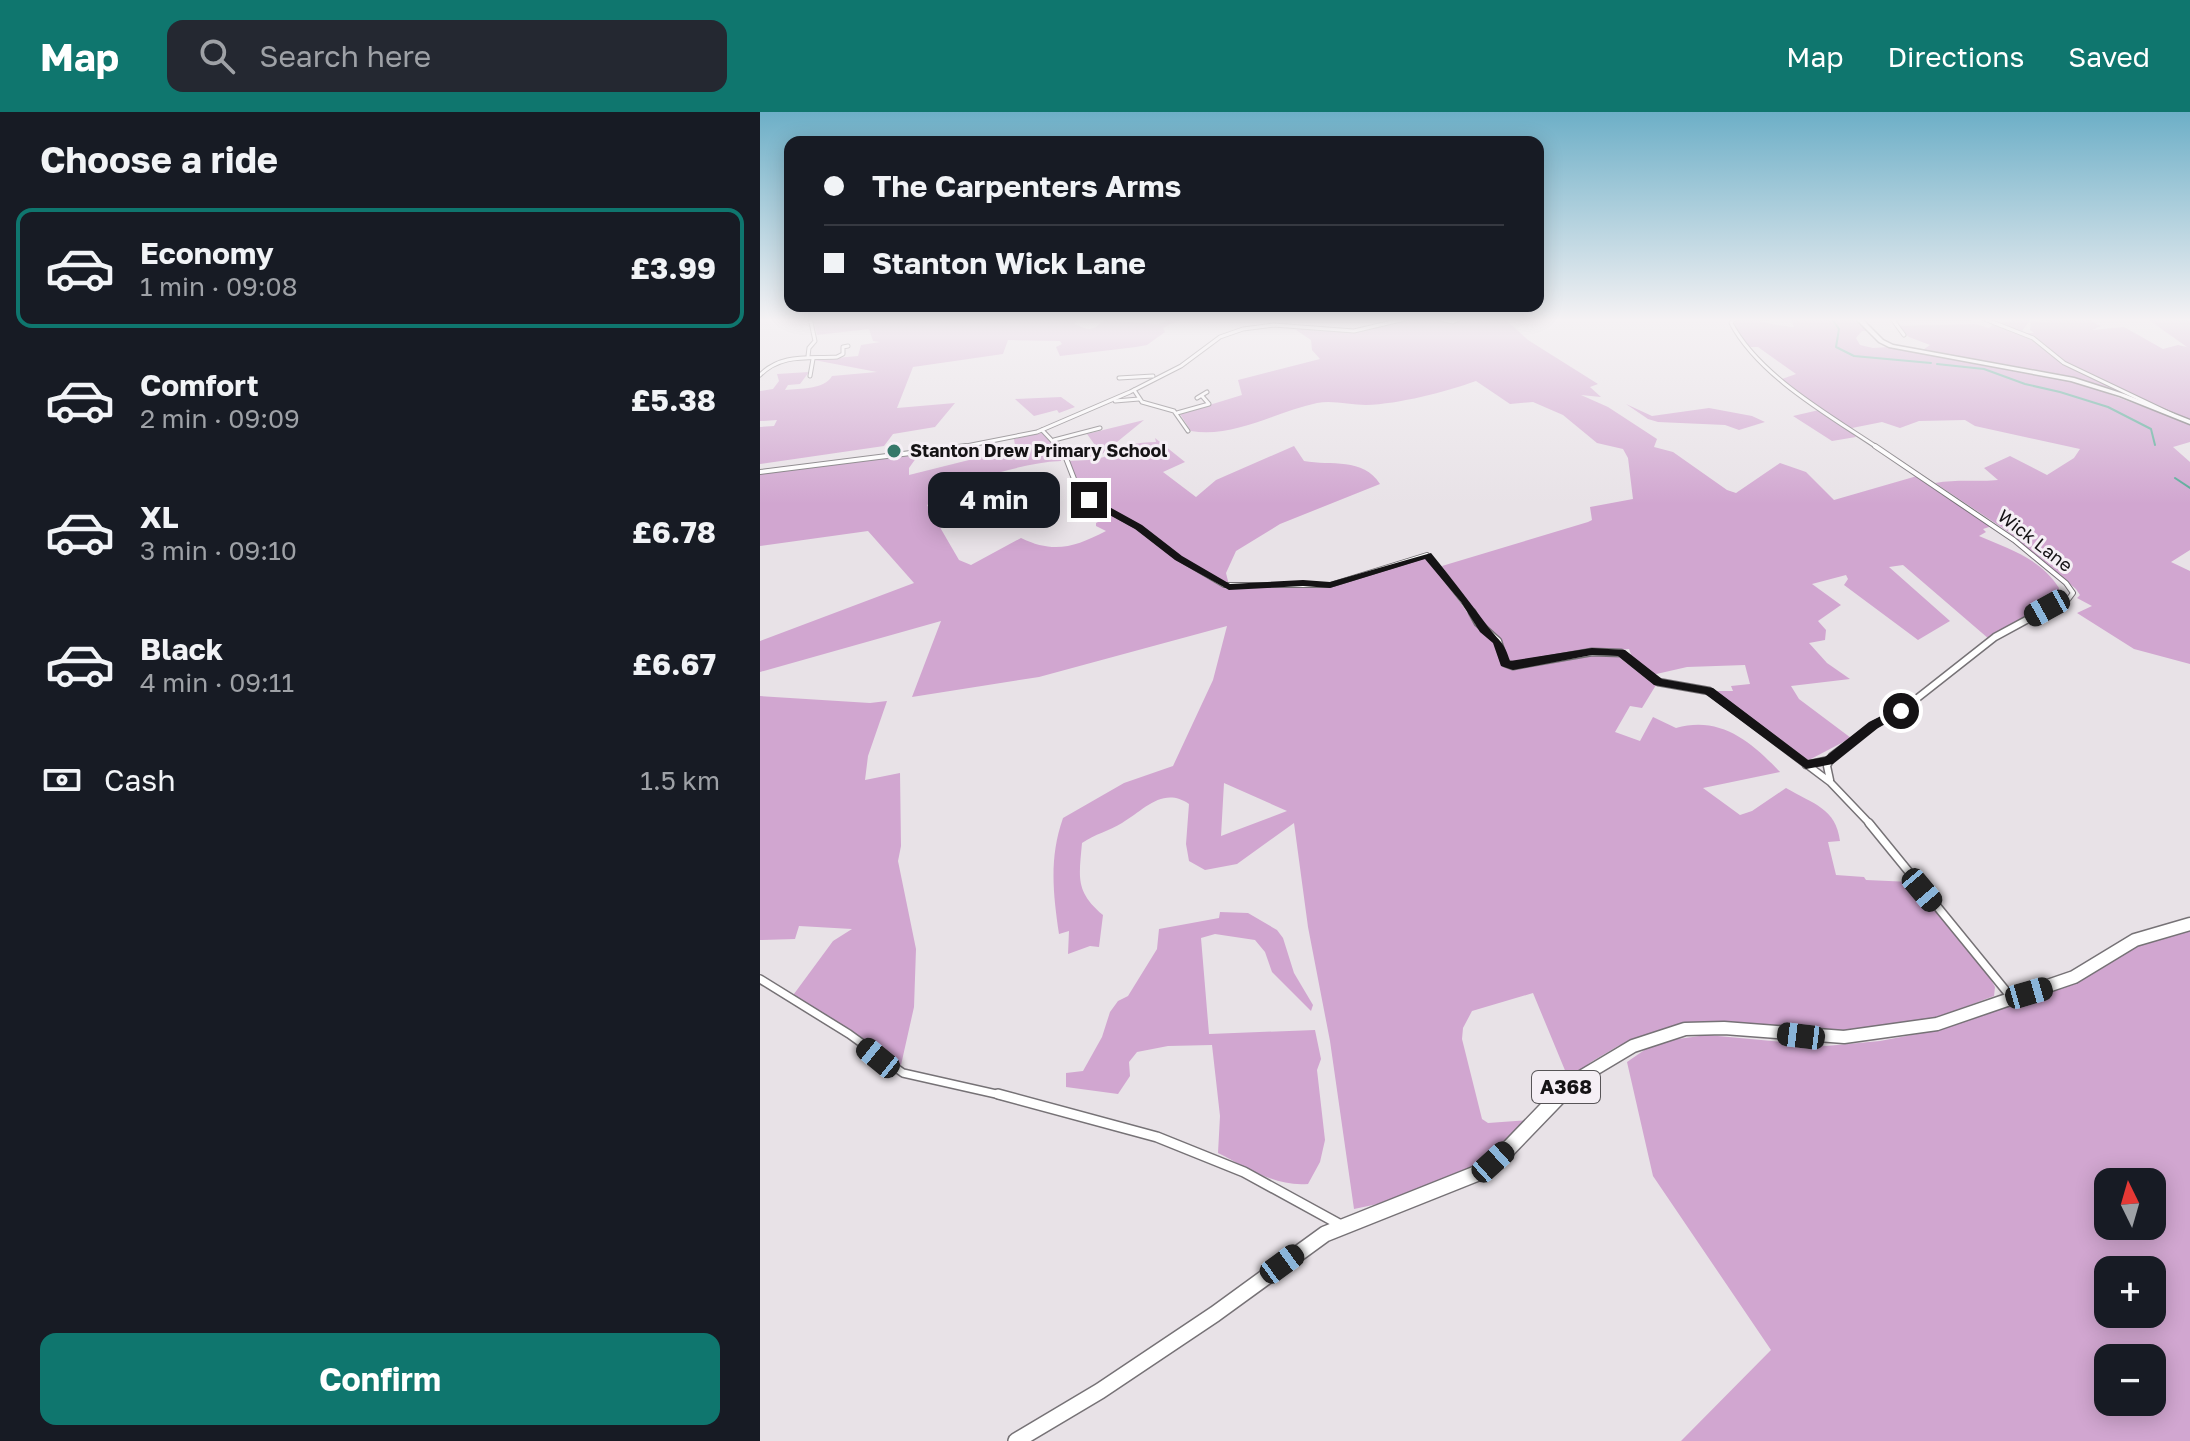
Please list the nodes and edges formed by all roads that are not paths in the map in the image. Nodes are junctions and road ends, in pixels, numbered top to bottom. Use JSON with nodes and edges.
{"nodes":[{"id":1,"x":1150,"y":380,"type":"edge"},
{"id":2,"x":1782,"y":380,"type":"edge"},
{"id":3,"x":2074,"y":380,"type":"edge"},
{"id":4,"x":2100,"y":380,"type":"edge"},
{"id":5,"x":1134,"y":390,"type":"junction"},
{"id":6,"x":1207,"y":392,"type":"dead end"},
{"id":7,"x":1139,"y":399,"type":"junction"},
{"id":8,"x":1111,"y":401,"type":"junction"},
{"id":9,"x":1177,"y":413,"type":"junction"},
{"id":10,"x":2173,"y":415,"type":"junction"},
{"id":11,"x":2190,"y":422,"type":"edge"},
{"id":12,"x":1100,"y":428,"type":"dead end"},
{"id":13,"x":1042,"y":430,"type":"junction"},
{"id":14,"x":1188,"y":431,"type":"dead end"},
{"id":15,"x":1054,"y":440,"type":"junction"},
{"id":16,"x":760,"y":472,"type":"edge"},
{"id":17,"x":1829,"y":760,"type":"junction"},
{"id":18,"x":1806,"y":765,"type":"junction"},
{"id":19,"x":1830,"y":782,"type":"junction"},
{"id":20,"x":2190,"y":924,"type":"edge"},
{"id":21,"x":760,"y":979,"type":"edge"},
{"id":22,"x":2011,"y":997,"type":"junction"},
{"id":23,"x":1342,"y":1226,"type":"junction"},
{"id":24,"x":1016,"y":1441,"type":"edge"}],
"edges":[{"from":1,"to":5,"type":"street"},
{"from":2,"to":17,"type":"street","name":"Wick Lane"},
{"from":3,"to":10,"type":"highway"},
{"from":4,"to":10,"type":"street"},
{"from":5,"to":7,"type":"street"},
{"from":5,"to":8,"type":"street"},
{"from":6,"to":9,"type":"street"},
{"from":7,"to":8,"type":"street"},
{"from":7,"to":9,"type":"street"},
{"from":8,"to":13,"type":"street"},
{"from":9,"to":14,"type":"street"},
{"from":10,"to":11,"type":"highway"},
{"from":12,"to":15,"type":"street"},
{"from":13,"to":15,"type":"street"},
{"from":13,"to":16,"type":"street"},
{"from":15,"to":18,"type":"street"},
{"from":17,"to":18,"type":"street"},
{"from":17,"to":19,"type":"street"},
{"from":18,"to":19,"type":"street"},
{"from":19,"to":22,"type":"street"},
{"from":20,"to":22,"type":"main road","number":"A368"},
{"from":21,"to":23,"type":"street"},
{"from":22,"to":23,"type":"main road","number":"A368"},
{"from":23,"to":24,"type":"main road","number":"A368"}]}
